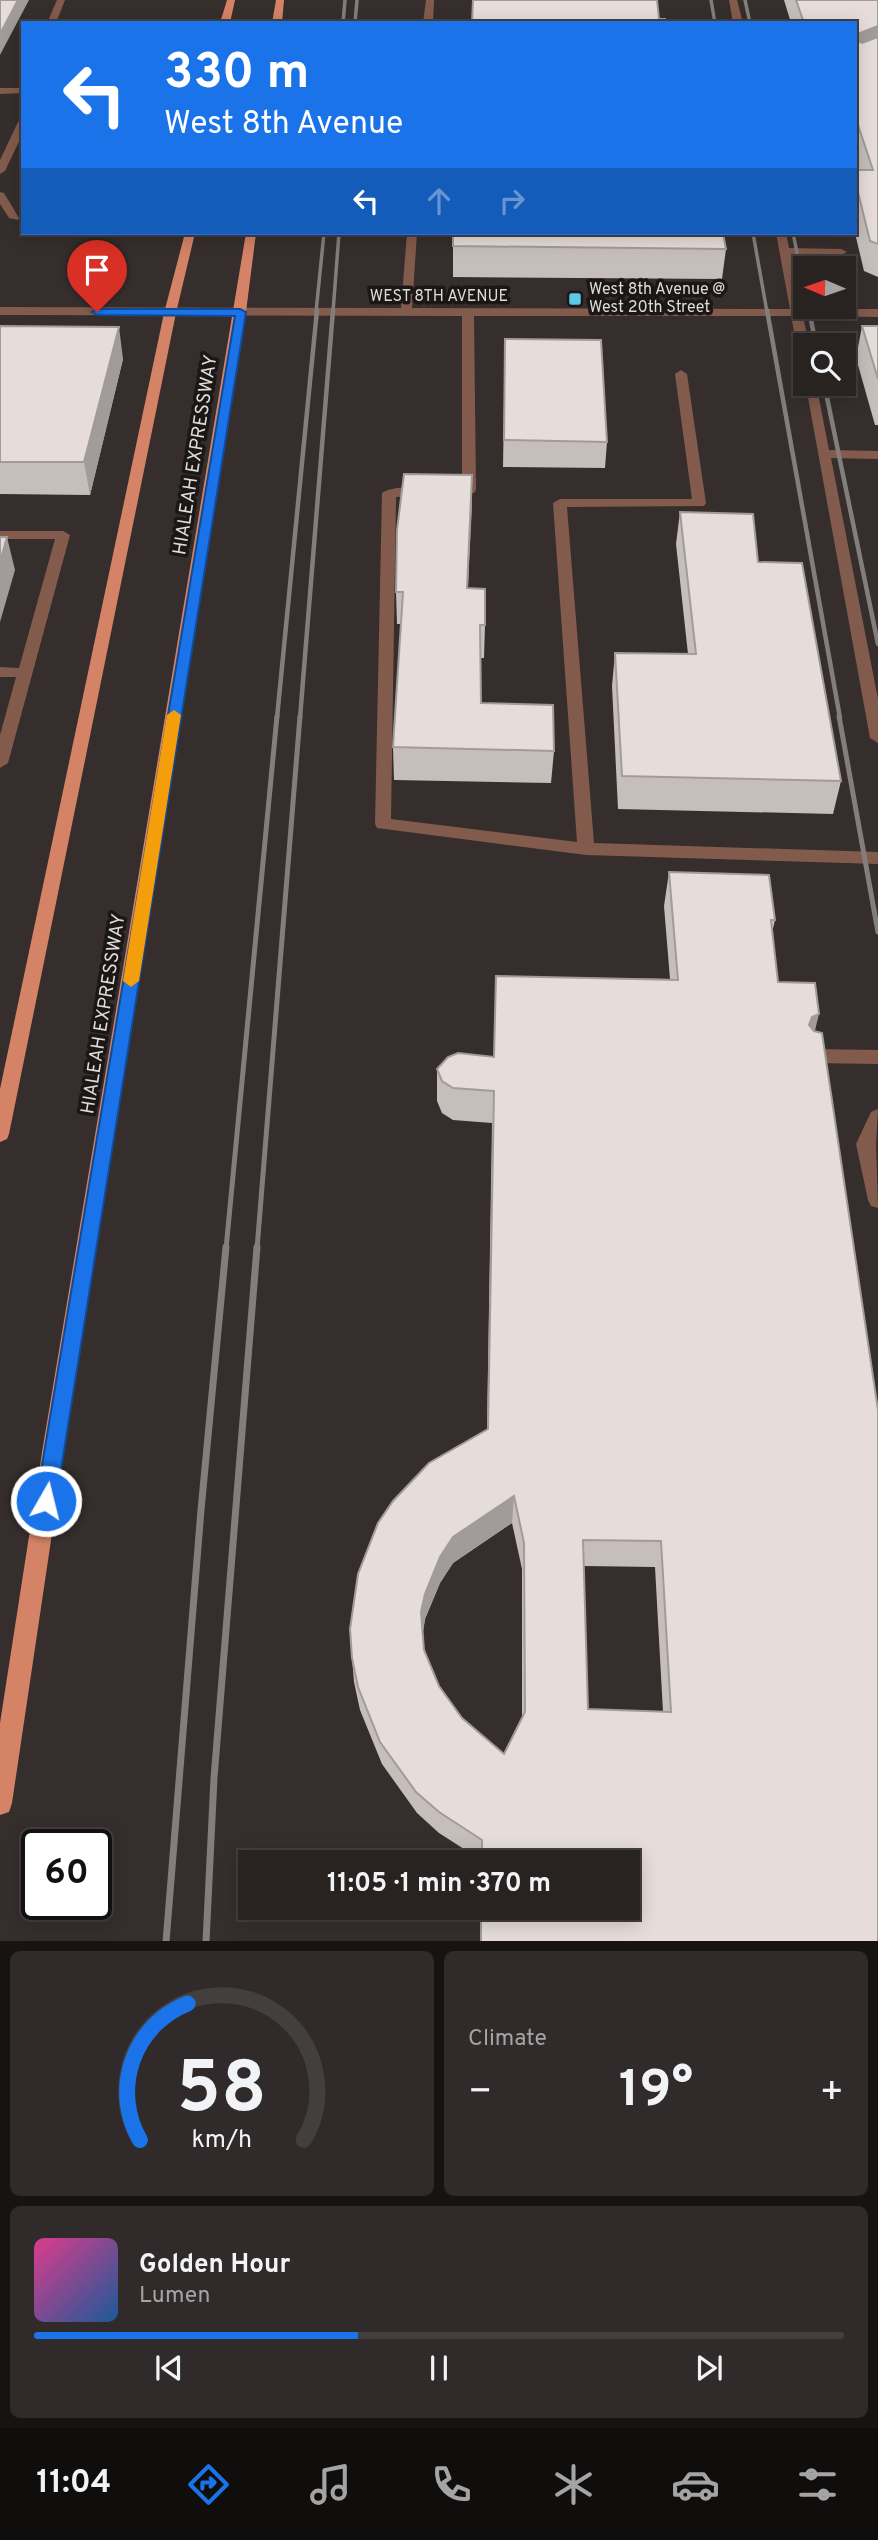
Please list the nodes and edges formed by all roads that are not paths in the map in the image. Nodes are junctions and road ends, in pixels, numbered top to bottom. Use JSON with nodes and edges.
{"nodes":[{"id":1,"x":61,"y":0,"type":"edge"},
{"id":2,"x":231,"y":0,"type":"edge"},
{"id":3,"x":280,"y":0,"type":"edge"},
{"id":4,"x":430,"y":0,"type":"edge"},
{"id":5,"x":733,"y":0,"type":"edge"},
{"id":6,"x":52,"y":21,"type":"edge"},
{"id":7,"x":226,"y":21,"type":"edge"},
{"id":8,"x":277,"y":21,"type":"edge"},
{"id":9,"x":428,"y":21,"type":"edge"},
{"id":10,"x":738,"y":21,"type":"edge"},
{"id":11,"x":21,"y":89,"type":"edge"},
{"id":12,"x":0,"y":90,"type":"edge"},
{"id":13,"x":21,"y":126,"type":"edge"},
{"id":14,"x":0,"y":171,"type":"edge"},
{"id":15,"x":0,"y":195,"type":"edge"},
{"id":16,"x":14,"y":218,"type":"dead end"},
{"id":17,"x":190,"y":235,"type":"edge"},
{"id":18,"x":251,"y":235,"type":"edge"},
{"id":19,"x":412,"y":235,"type":"edge"},
{"id":20,"x":781,"y":235,"type":"edge"},
{"id":21,"x":784,"y":251,"type":"junction"},
{"id":22,"x":841,"y":251,"type":"dead end"},
{"id":23,"x":793,"y":293,"type":"edge"},
{"id":24,"x":0,"y":311,"type":"edge"},
{"id":25,"x":240,"y":312,"type":"junction"},
{"id":26,"x":793,"y":312,"type":"edge"},
{"id":27,"x":170,"y":313,"type":"junction"},
{"id":28,"x":406,"y":313,"type":"junction"},
{"id":29,"x":468,"y":313,"type":"junction"},
{"id":30,"x":856,"y":313,"type":"edge"},
{"id":31,"x":878,"y":313,"type":"edge"},
{"id":32,"x":681,"y":374,"type":"dead end"},
{"id":33,"x":813,"y":396,"type":"edge"},
{"id":34,"x":824,"y":454,"type":"junction"},
{"id":35,"x":878,"y":455,"type":"edge"},
{"id":36,"x":0,"y":535,"type":"edge"},
{"id":37,"x":0,"y":672,"type":"edge"},
{"id":38,"x":25,"y":673,"type":"junction"},
{"id":39,"x":878,"y":738,"type":"edge"},
{"id":40,"x":0,"y":763,"type":"edge"},
{"id":41,"x":586,"y":849,"type":"junction"},
{"id":42,"x":878,"y":858,"type":"edge"},
{"id":43,"x":812,"y":1056,"type":"edge"},
{"id":44,"x":878,"y":1057,"type":"edge"},
{"id":45,"x":878,"y":1117,"type":"edge"},
{"id":46,"x":0,"y":1134,"type":"edge"},
{"id":47,"x":877,"y":1193,"type":"edge"},
{"id":48,"x":0,"y":1803,"type":"edge"}],
"edges":[{"from":1,"to":6,"type":"street"},
{"from":2,"to":7,"type":"main road"},
{"from":3,"to":8,"type":"main road"},
{"from":4,"to":9,"type":"street"},
{"from":5,"to":10,"type":"street"},
{"from":11,"to":12,"type":"street"},
{"from":13,"to":14,"type":"street"},
{"from":15,"to":16,"type":"street"},
{"from":17,"to":27,"type":"main road"},
{"from":18,"to":25,"type":"main road","name":"HIALEAH EXPRESSWAY"},
{"from":19,"to":28,"type":"street"},
{"from":20,"to":21,"type":"street"},
{"from":21,"to":22,"type":"street"},
{"from":21,"to":23,"type":"street"},
{"from":24,"to":27,"type":"street","name":"WEST 8TH AVENUE"},
{"from":25,"to":27,"type":"street","name":"WEST 8TH AVENUE"},
{"from":25,"to":28,"type":"street","name":"WEST 8TH AVENUE"},
{"from":25,"to":48,"type":"main road","name":"HIALEAH EXPRESSWAY"},
{"from":26,"to":29,"type":"street","name":"WEST 8TH AVENUE"},
{"from":27,"to":46,"type":"main road"},
{"from":28,"to":29,"type":"street","name":"WEST 8TH AVENUE"},
{"from":29,"to":41,"type":"street"},
{"from":30,"to":31,"type":"street","name":"WEST 8TH AVENUE"},
{"from":32,"to":41,"type":"street"},
{"from":33,"to":34,"type":"street"},
{"from":34,"to":35,"type":"street"},
{"from":34,"to":39,"type":"street"},
{"from":36,"to":38,"type":"street"},
{"from":37,"to":38,"type":"street"},
{"from":38,"to":40,"type":"street"},
{"from":41,"to":42,"type":"street"},
{"from":43,"to":44,"type":"street"},
{"from":45,"to":47,"type":"street"}]}
